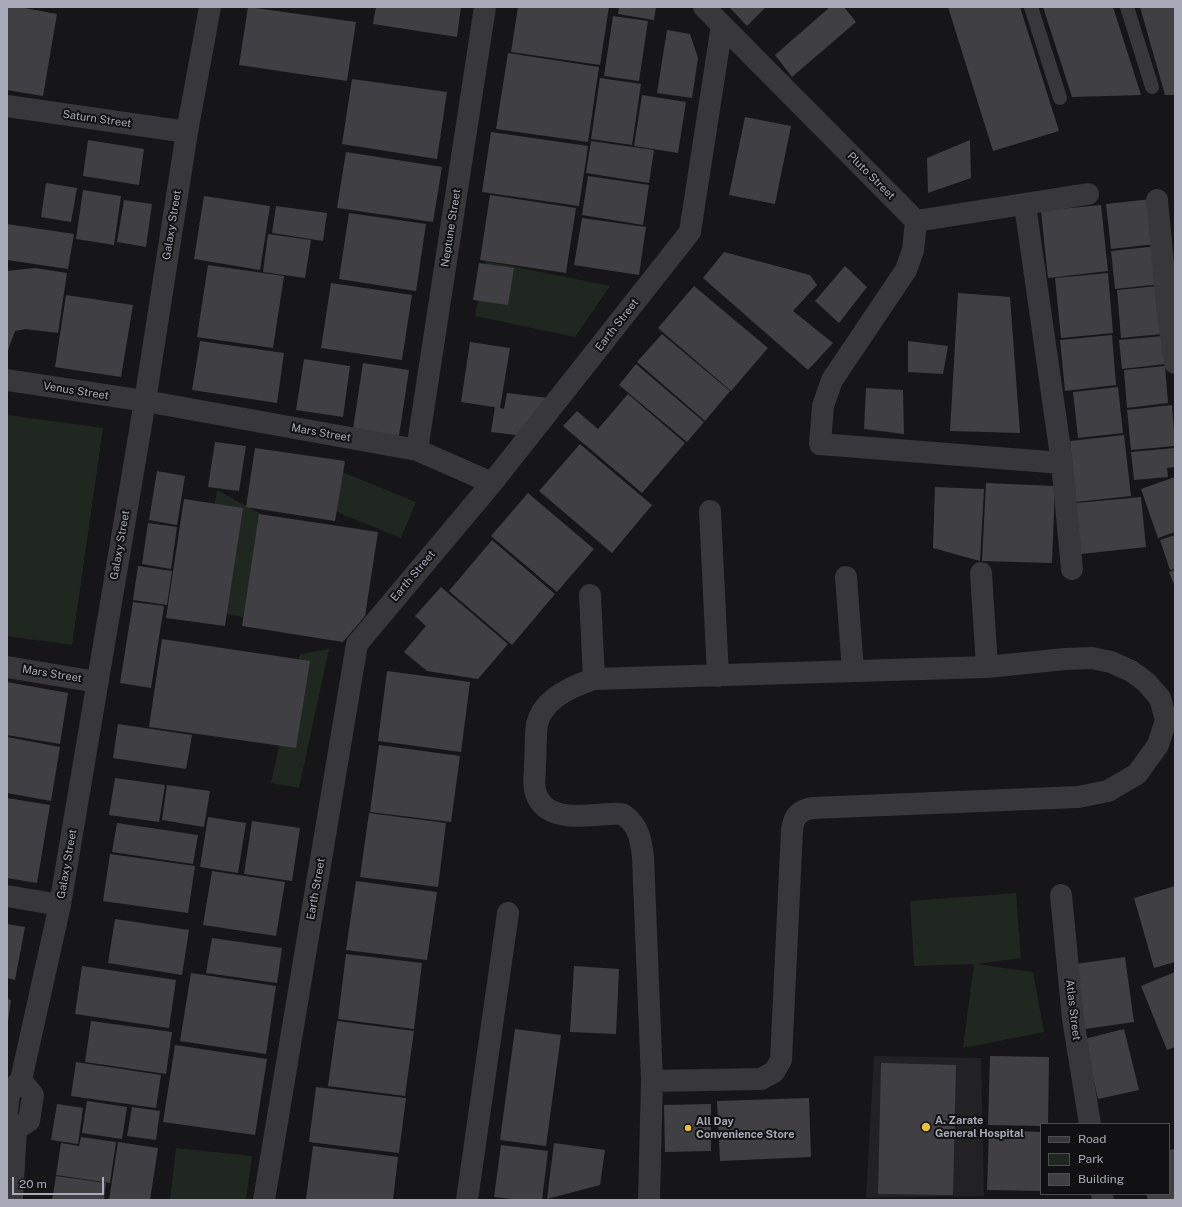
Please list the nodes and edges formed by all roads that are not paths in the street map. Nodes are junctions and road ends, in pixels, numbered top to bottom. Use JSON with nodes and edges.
{"nodes":[{"id":1,"x":210,"y":7,"type":"edge"},
{"id":2,"x":485,"y":7,"type":"edge"},
{"id":3,"x":704,"y":7,"type":"edge"},
{"id":4,"x":1031,"y":7,"type":"edge"},
{"id":5,"x":1127,"y":7,"type":"edge"},
{"id":6,"x":722,"y":25,"type":"junction"},
{"id":7,"x":1152,"y":87,"type":"dead end"},
{"id":8,"x":1060,"y":98,"type":"dead end"},
{"id":9,"x":7,"y":106,"type":"edge"},
{"id":10,"x":187,"y":132,"type":"junction"},
{"id":11,"x":1088,"y":194,"type":"dead end"},
{"id":12,"x":1157,"y":200,"type":"dead end"},
{"id":13,"x":1025,"y":205,"type":"junction"},
{"id":14,"x":916,"y":221,"type":"junction"},
{"id":15,"x":1175,"y":363,"type":"edge"},
{"id":16,"x":7,"y":380,"type":"edge"},
{"id":17,"x":145,"y":401,"type":"junction"},
{"id":18,"x":417,"y":450,"type":"junction"},
{"id":19,"x":1062,"y":463,"type":"junction"},
{"id":20,"x":492,"y":483,"type":"junction"},
{"id":21,"x":710,"y":511,"type":"dead end"},
{"id":22,"x":1072,"y":569,"type":"dead end"},
{"id":23,"x":981,"y":573,"type":"dead end"},
{"id":24,"x":846,"y":577,"type":"dead end"},
{"id":25,"x":590,"y":595,"type":"dead end"},
{"id":26,"x":7,"y":667,"type":"edge"},
{"id":27,"x":987,"y":668,"type":"junction"},
{"id":28,"x":853,"y":672,"type":"junction"},
{"id":29,"x":718,"y":676,"type":"junction"},
{"id":30,"x":594,"y":679,"type":"junction"},
{"id":31,"x":97,"y":682,"type":"junction"},
{"id":32,"x":1061,"y":894,"type":"dead end"},
{"id":33,"x":7,"y":896,"type":"edge"},
{"id":34,"x":60,"y":905,"type":"junction"},
{"id":35,"x":508,"y":913,"type":"dead end"},
{"id":36,"x":652,"y":1081,"type":"junction"},
{"id":37,"x":1090,"y":1123,"type":"edge"},
{"id":38,"x":10,"y":1129,"type":"edge"},
{"id":39,"x":12,"y":1200,"type":"edge"},
{"id":40,"x":264,"y":1200,"type":"edge"},
{"id":41,"x":467,"y":1200,"type":"edge"},
{"id":42,"x":650,"y":1200,"type":"edge"}],
"edges":[{"from":1,"to":10,"type":"street","name":"Galaxy Street"},
{"from":2,"to":18,"type":"street","name":"Neptune Street"},
{"from":3,"to":6,"type":"street","name":"Pluto Street"},
{"from":4,"to":8,"type":"lane"},
{"from":5,"to":7,"type":"lane"},
{"from":6,"to":14,"type":"street","name":"Pluto Street"},
{"from":6,"to":20,"type":"street","name":"Earth Street"},
{"from":9,"to":10,"type":"street","name":"Saturn Street"},
{"from":10,"to":17,"type":"street","name":"Galaxy Street"},
{"from":11,"to":13,"type":"street"},
{"from":12,"to":15,"type":"street"},
{"from":13,"to":14,"type":"street"},
{"from":13,"to":19,"type":"street"},
{"from":14,"to":19,"type":"street"},
{"from":16,"to":17,"type":"street","name":"Venus Street"},
{"from":17,"to":18,"type":"street","name":"Mars Street"},
{"from":17,"to":31,"type":"street","name":"Galaxy Street"},
{"from":18,"to":20,"type":"street","name":"Mars Street"},
{"from":19,"to":22,"type":"street"},
{"from":20,"to":40,"type":"street","name":"Earth Street"},
{"from":21,"to":29,"type":"street"},
{"from":23,"to":27,"type":"street"},
{"from":24,"to":28,"type":"street"},
{"from":25,"to":30,"type":"street"},
{"from":26,"to":31,"type":"street","name":"Mars Street"},
{"from":27,"to":28,"type":"street"},
{"from":27,"to":36,"type":"street"},
{"from":28,"to":29,"type":"street"},
{"from":29,"to":30,"type":"street"},
{"from":30,"to":36,"type":"street"},
{"from":31,"to":34,"type":"street","name":"Galaxy Street"},
{"from":32,"to":37,"type":"street","name":"Atlas Street"},
{"from":33,"to":34,"type":"street"},
{"from":34,"to":38,"type":"street","name":"Galaxy Street"},
{"from":35,"to":41,"type":"street"},
{"from":36,"to":42,"type":"street"},
{"from":38,"to":39,"type":"street","name":"Galaxy Street"}]}
